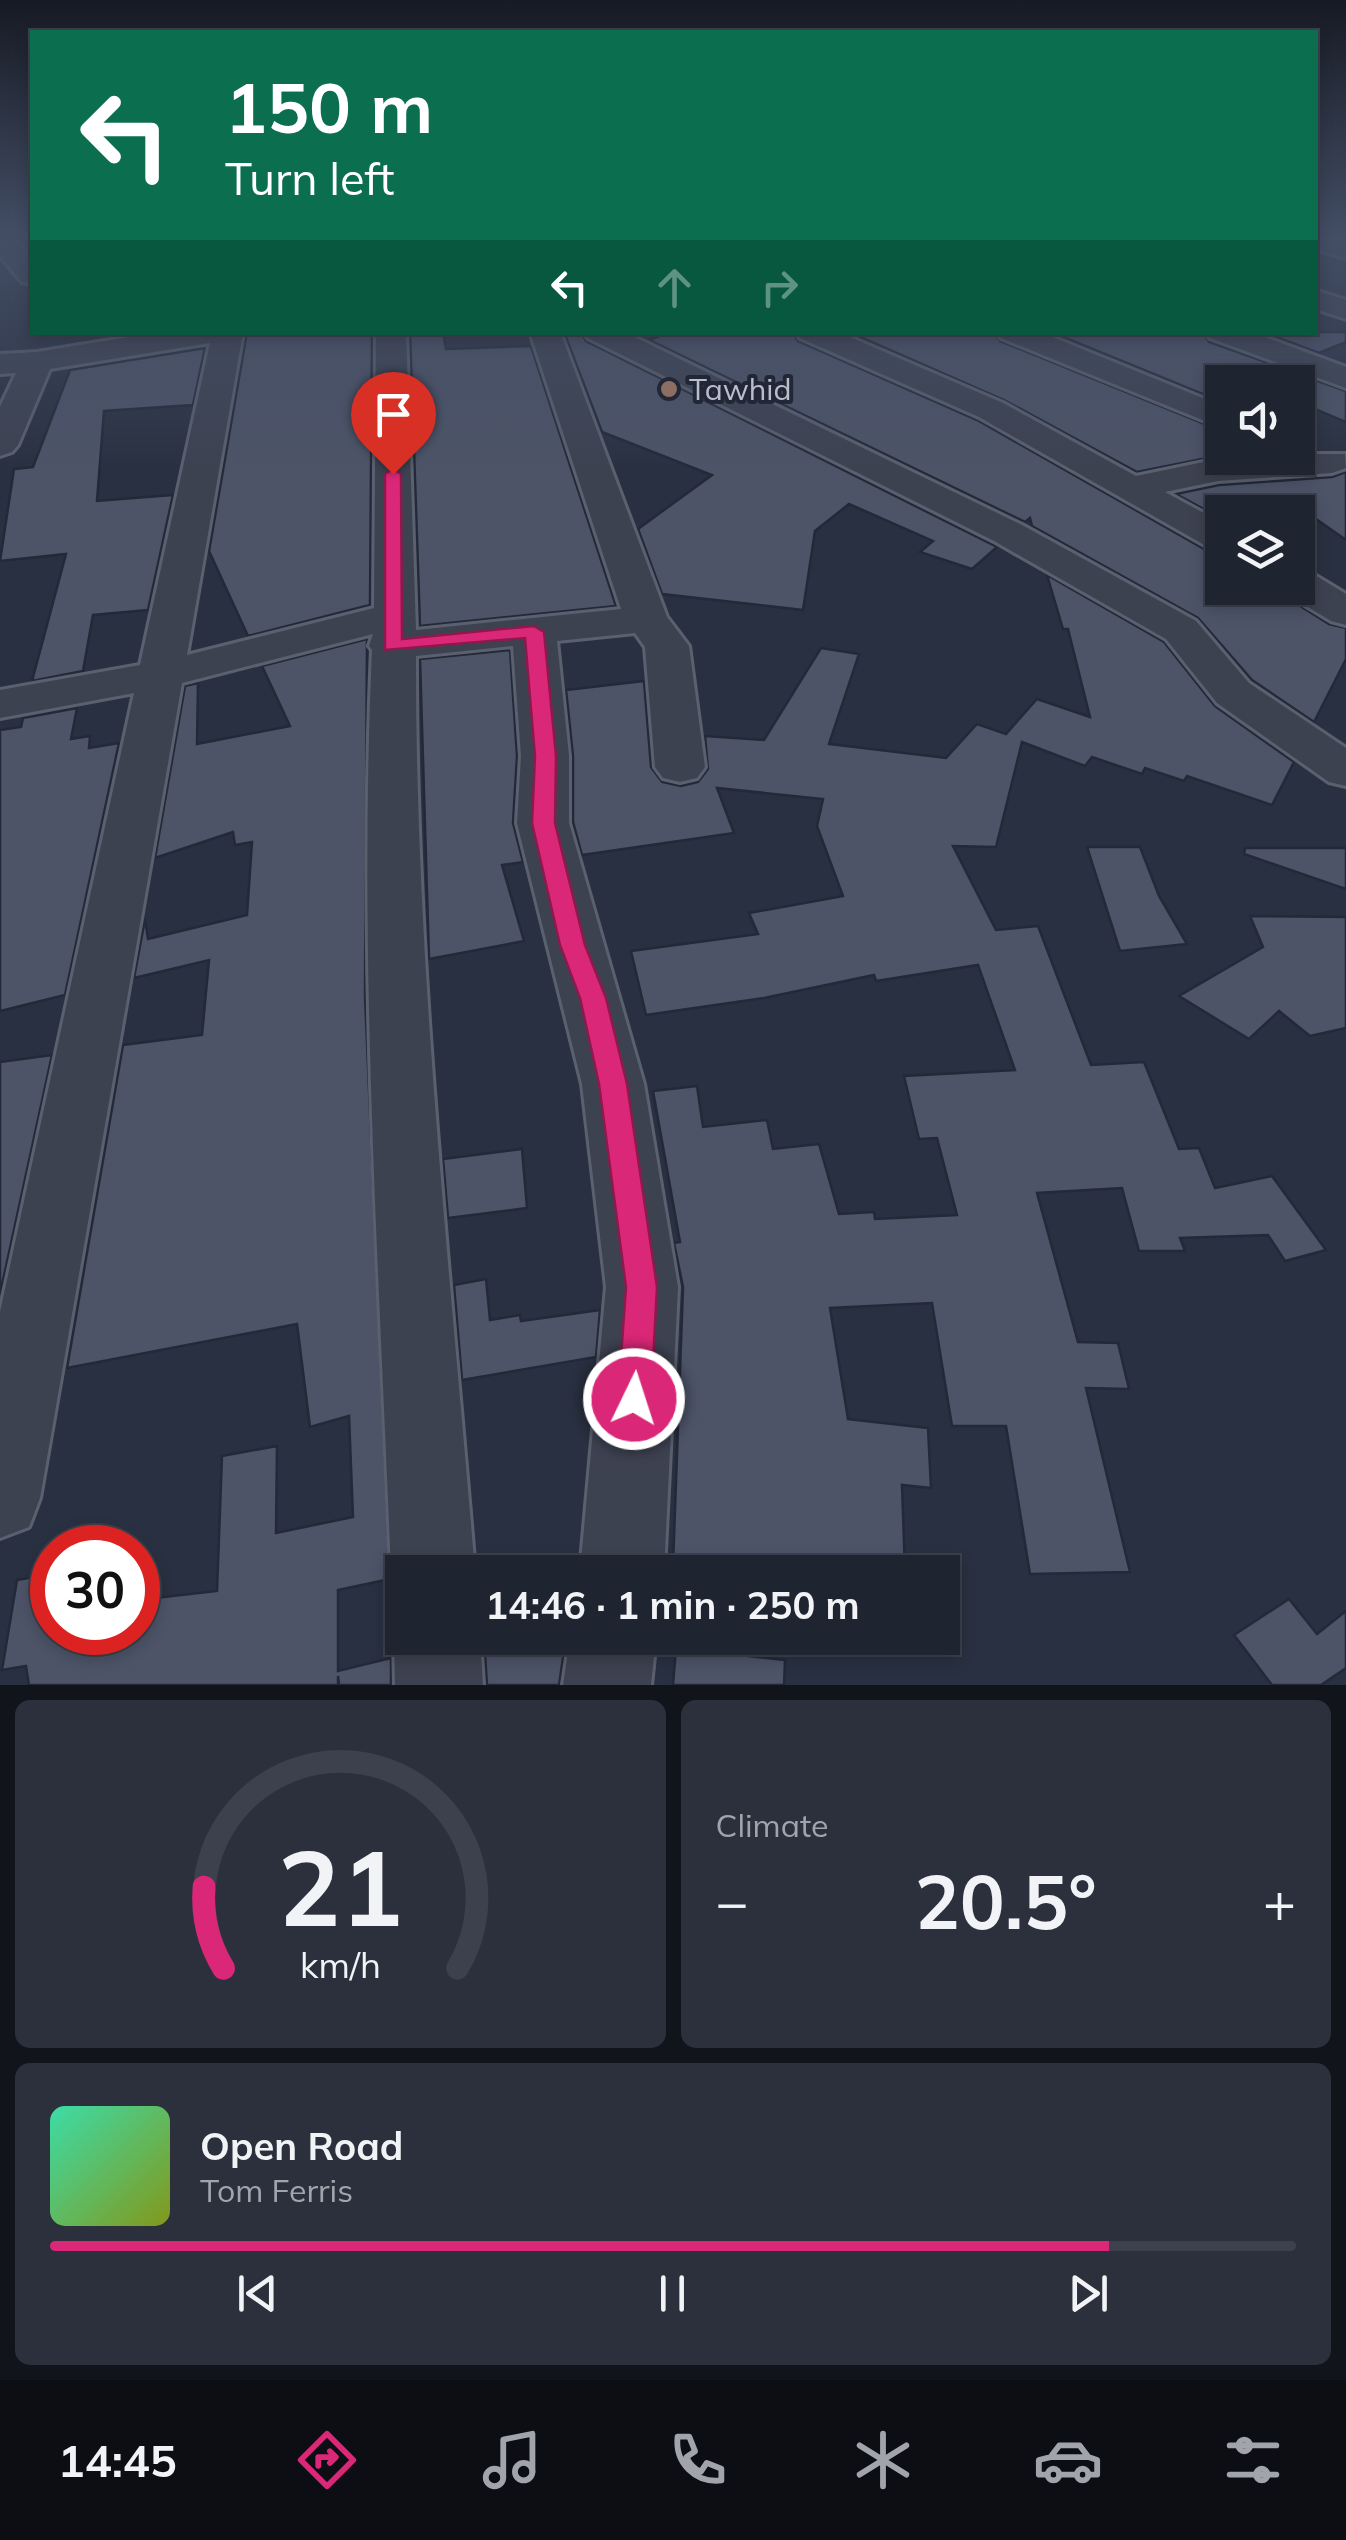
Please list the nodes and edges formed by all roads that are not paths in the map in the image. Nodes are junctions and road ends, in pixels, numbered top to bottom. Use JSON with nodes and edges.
{"nodes":[{"id":1,"x":181,"y":335,"type":"edge"},
{"id":2,"x":227,"y":335,"type":"edge"},
{"id":3,"x":391,"y":335,"type":"edge"},
{"id":4,"x":546,"y":335,"type":"edge"},
{"id":5,"x":605,"y":335,"type":"edge"},
{"id":6,"x":818,"y":335,"type":"edge"},
{"id":7,"x":1019,"y":335,"type":"edge"},
{"id":8,"x":1229,"y":335,"type":"edge"},
{"id":9,"x":91,"y":342,"type":"edge"},
{"id":10,"x":37,"y":362,"type":"junction"},
{"id":11,"x":0,"y":364,"type":"edge"},
{"id":12,"x":1346,"y":378,"type":"edge"},
{"id":13,"x":1205,"y":411,"type":"edge"},
{"id":14,"x":0,"y":445,"type":"edge"},
{"id":15,"x":1315,"y":455,"type":"edge"},
{"id":16,"x":1339,"y":465,"type":"edge"},
{"id":17,"x":1134,"y":487,"type":"junction"},
{"id":18,"x":1205,"y":529,"type":"edge"},
{"id":19,"x":1315,"y":594,"type":"edge"},
{"id":20,"x":1346,"y":612,"type":"edge"},
{"id":21,"x":646,"y":619,"type":"junction"},
{"id":22,"x":393,"y":631,"type":"junction"},
{"id":23,"x":534,"y":632,"type":"junction"},
{"id":24,"x":160,"y":675,"type":"junction"},
{"id":25,"x":0,"y":704,"type":"edge"},
{"id":26,"x":680,"y":767,"type":"dead end"},
{"id":27,"x":1346,"y":771,"type":"edge"},
{"id":28,"x":0,"y":1498,"type":"edge"},
{"id":29,"x":432,"y":1555,"type":"edge"},
{"id":30,"x":623,"y":1555,"type":"edge"},
{"id":31,"x":437,"y":1655,"type":"edge"},
{"id":32,"x":610,"y":1655,"type":"edge"},
{"id":33,"x":439,"y":1685,"type":"edge"},
{"id":34,"x":606,"y":1685,"type":"edge"}],
"edges":[{"from":1,"to":9,"type":"street"},
{"from":2,"to":24,"type":"street"},
{"from":3,"to":22,"type":"street"},
{"from":4,"to":21,"type":"street"},
{"from":5,"to":27,"type":"street"},
{"from":6,"to":17,"type":"street"},
{"from":7,"to":13,"type":"street"},
{"from":8,"to":12,"type":"street"},
{"from":9,"to":10,"type":"street"},
{"from":10,"to":11,"type":"street"},
{"from":10,"to":14,"type":"street"},
{"from":15,"to":16,"type":"street"},
{"from":16,"to":17,"type":"street"},
{"from":17,"to":18,"type":"street"},
{"from":19,"to":20,"type":"street"},
{"from":21,"to":23,"type":"street"},
{"from":21,"to":26,"type":"street"},
{"from":22,"to":23,"type":"street"},
{"from":22,"to":24,"type":"street"},
{"from":22,"to":29,"type":"street"},
{"from":23,"to":30,"type":"street"},
{"from":24,"to":25,"type":"street"},
{"from":24,"to":28,"type":"street"},
{"from":31,"to":33,"type":"street"},
{"from":32,"to":34,"type":"street"}]}
